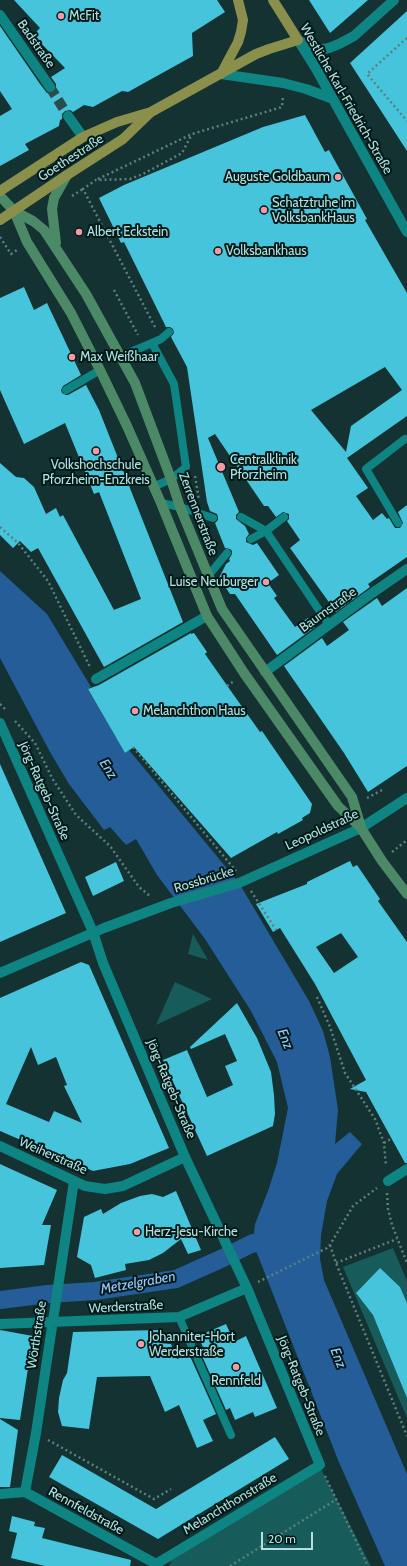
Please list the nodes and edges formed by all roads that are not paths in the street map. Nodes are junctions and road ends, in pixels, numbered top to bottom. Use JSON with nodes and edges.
{"nodes":[{"id":1,"x":238,"y":0,"type":"edge"},
{"id":2,"x":273,"y":0,"type":"edge"},
{"id":3,"x":394,"y":0,"type":"edge"},
{"id":4,"x":0,"y":15,"type":"edge"},
{"id":5,"x":298,"y":40,"type":"junction"},
{"id":6,"x":220,"y":74,"type":"junction"},
{"id":7,"x":50,"y":87,"type":"tunnel mouth"},
{"id":8,"x":333,"y":100,"type":"junction"},
{"id":9,"x":151,"y":112,"type":"junction"},
{"id":10,"x":68,"y":116,"type":"tunnel mouth"},
{"id":11,"x":82,"y":137,"type":"junction"},
{"id":12,"x":67,"y":175,"type":"junction"},
{"id":13,"x":0,"y":191,"type":"edge"},
{"id":14,"x":0,"y":196,"type":"edge"},
{"id":15,"x":14,"y":211,"type":"junction"},
{"id":16,"x":0,"y":220,"type":"edge"},
{"id":17,"x":407,"y":232,"type":"edge"},
{"id":18,"x":58,"y":251,"type":"junction"},
{"id":19,"x":168,"y":332,"type":"dead end"},
{"id":20,"x":148,"y":344,"type":"junction"},
{"id":21,"x":121,"y":356,"type":"junction"},
{"id":22,"x":100,"y":370,"type":"junction"},
{"id":23,"x":66,"y":390,"type":"dead end"},
{"id":24,"x":405,"y":439,"type":"dead end"},
{"id":25,"x":171,"y":479,"type":"junction"},
{"id":26,"x":153,"y":486,"type":"junction"},
{"id":27,"x":161,"y":503,"type":"junction"},
{"id":28,"x":180,"y":507,"type":"junction"},
{"id":29,"x":241,"y":517,"type":"dead end"},
{"id":30,"x":284,"y":517,"type":"dead end"},
{"id":31,"x":213,"y":518,"type":"dead end"},
{"id":32,"x":398,"y":523,"type":"dead end"},
{"id":33,"x":266,"y":531,"type":"junction"},
{"id":34,"x":250,"y":539,"type":"dead end"},
{"id":35,"x":227,"y":553,"type":"dead end"},
{"id":36,"x":407,"y":570,"type":"edge"},
{"id":37,"x":208,"y":576,"type":"junction"},
{"id":38,"x":207,"y":616,"type":"junction"},
{"id":39,"x":329,"y":625,"type":"junction"},
{"id":40,"x":265,"y":672,"type":"junction"},
{"id":41,"x":96,"y":679,"type":"road end"},
{"id":42,"x":0,"y":723,"type":"edge"},
{"id":43,"x":407,"y":798,"type":"edge"},
{"id":44,"x":361,"y":828,"type":"junction"},
{"id":45,"x":242,"y":882,"type":"joint"},
{"id":46,"x":407,"y":894,"type":"edge"},
{"id":47,"x":92,"y":932,"type":"junction"},
{"id":48,"x":0,"y":973,"type":"edge"},
{"id":49,"x":0,"y":1146,"type":"edge"},
{"id":50,"x":186,"y":1157,"type":"junction"},
{"id":51,"x":407,"y":1169,"type":"edge"},
{"id":52,"x":388,"y":1180,"type":"road end"},
{"id":53,"x":74,"y":1181,"type":"junction"},
{"id":54,"x":247,"y":1288,"type":"junction"},
{"id":55,"x":179,"y":1317,"type":"junction"},
{"id":56,"x":52,"y":1323,"type":"junction"},
{"id":57,"x":0,"y":1324,"type":"edge"},
{"id":58,"x":231,"y":1434,"type":"dead end"},
{"id":59,"x":320,"y":1465,"type":"joint"},
{"id":60,"x":25,"y":1492,"type":"junction"},
{"id":61,"x":0,"y":1494,"type":"edge"},
{"id":62,"x":156,"y":1565,"type":"edge"}],
"edges":[{"from":1,"to":6,"type":"main road"},
{"from":2,"to":5,"type":"main road","name":"Westliche Karl-Friedrich-Straße"},
{"from":3,"to":5,"type":"street"},
{"from":4,"to":7,"type":"street","name":"Badstraße"},
{"from":5,"to":6,"type":"main road","name":"Goethestraße"},
{"from":5,"to":8,"type":"street","name":"Westliche Karl-Friedrich-Straße"},
{"from":6,"to":8,"type":"street"},
{"from":6,"to":9,"type":"main road","name":"Goethestraße"},
{"from":8,"to":17,"type":"street","name":"Westliche Karl-Friedrich-Straße"},
{"from":9,"to":11,"type":"main road","name":"Goethestraße"},
{"from":9,"to":12,"type":"main road","name":"Goethestraße"},
{"from":10,"to":11,"type":"street"},
{"from":11,"to":13,"type":"main road","name":"Goethestraße"},
{"from":12,"to":15,"type":"main road","name":"Goethestraße"},
{"from":12,"to":18,"type":"main road"},
{"from":14,"to":15,"type":"main road","name":"Zerrennerstraße"},
{"from":15,"to":16,"type":"main road","name":"Goethestraße"},
{"from":15,"to":18,"type":"main road","name":"Zerrennerstraße"},
{"from":15,"to":22,"type":"main road","name":"Zerrennerstraße"},
{"from":18,"to":21,"type":"main road","name":"Zerrennerstraße"},
{"from":19,"to":20,"type":"lane"},
{"from":20,"to":21,"type":"lane"},
{"from":20,"to":25,"type":"lane"},
{"from":21,"to":25,"type":"main road","name":"Zerrennerstraße"},
{"from":22,"to":23,"type":"lane"},
{"from":22,"to":26,"type":"main road","name":"Zerrennerstraße"},
{"from":24,"to":32,"type":"lane"},
{"from":25,"to":26,"type":"lane"},
{"from":25,"to":28,"type":"main road","name":"Zerrennerstraße"},
{"from":26,"to":27,"type":"main road","name":"Zerrennerstraße"},
{"from":27,"to":28,"type":"lane"},
{"from":27,"to":38,"type":"main road","name":"Zerrennerstraße"},
{"from":28,"to":31,"type":"lane"},
{"from":28,"to":37,"type":"main road","name":"Zerrennerstraße"},
{"from":29,"to":33,"type":"lane"},
{"from":30,"to":33,"type":"lane"},
{"from":33,"to":34,"type":"lane"},
{"from":33,"to":39,"type":"lane"},
{"from":35,"to":37,"type":"lane"},
{"from":36,"to":39,"type":"street","name":"Baumstraße"},
{"from":37,"to":40,"type":"main road","name":"Zerrennerstraße"},
{"from":38,"to":41,"type":"street"},
{"from":38,"to":44,"type":"main road","name":"Zerrennerstraße"},
{"from":39,"to":40,"type":"street","name":"Baumstraße"},
{"from":40,"to":44,"type":"main road","name":"Zerrennerstraße"},
{"from":42,"to":47,"type":"street","name":"Jörg-Ratgeb-Straße"},
{"from":43,"to":44,"type":"street","name":"Leopoldstraße"},
{"from":44,"to":45,"type":"street","name":"Leopoldstraße"},
{"from":44,"to":46,"type":"main road","name":"Zerrennerstraße"},
{"from":45,"to":47,"type":"street","name":"Rossbrücke"},
{"from":47,"to":48,"type":"street"},
{"from":47,"to":50,"type":"street","name":"Jörg-Ratgeb-Straße"},
{"from":49,"to":53,"type":"street","name":"Weiherstraße"},
{"from":50,"to":53,"type":"street","name":"Weiherstraße"},
{"from":50,"to":54,"type":"street","name":"Jörg-Ratgeb-Straße"},
{"from":51,"to":52,"type":"street"},
{"from":53,"to":56,"type":"street","name":"Wörthstraße"},
{"from":54,"to":55,"type":"street","name":"Werderstraße"},
{"from":54,"to":59,"type":"street","name":"Jörg-Ratgeb-Straße"},
{"from":55,"to":56,"type":"street","name":"Werderstraße"},
{"from":55,"to":58,"type":"lane"},
{"from":56,"to":57,"type":"street","name":"Werderstraße"},
{"from":56,"to":60,"type":"street","name":"Wörthstraße"},
{"from":59,"to":62,"type":"street","name":"Melanchthonstraße"},
{"from":60,"to":61,"type":"street"},
{"from":60,"to":62,"type":"street","name":"Rennfeldstraße"}]}
